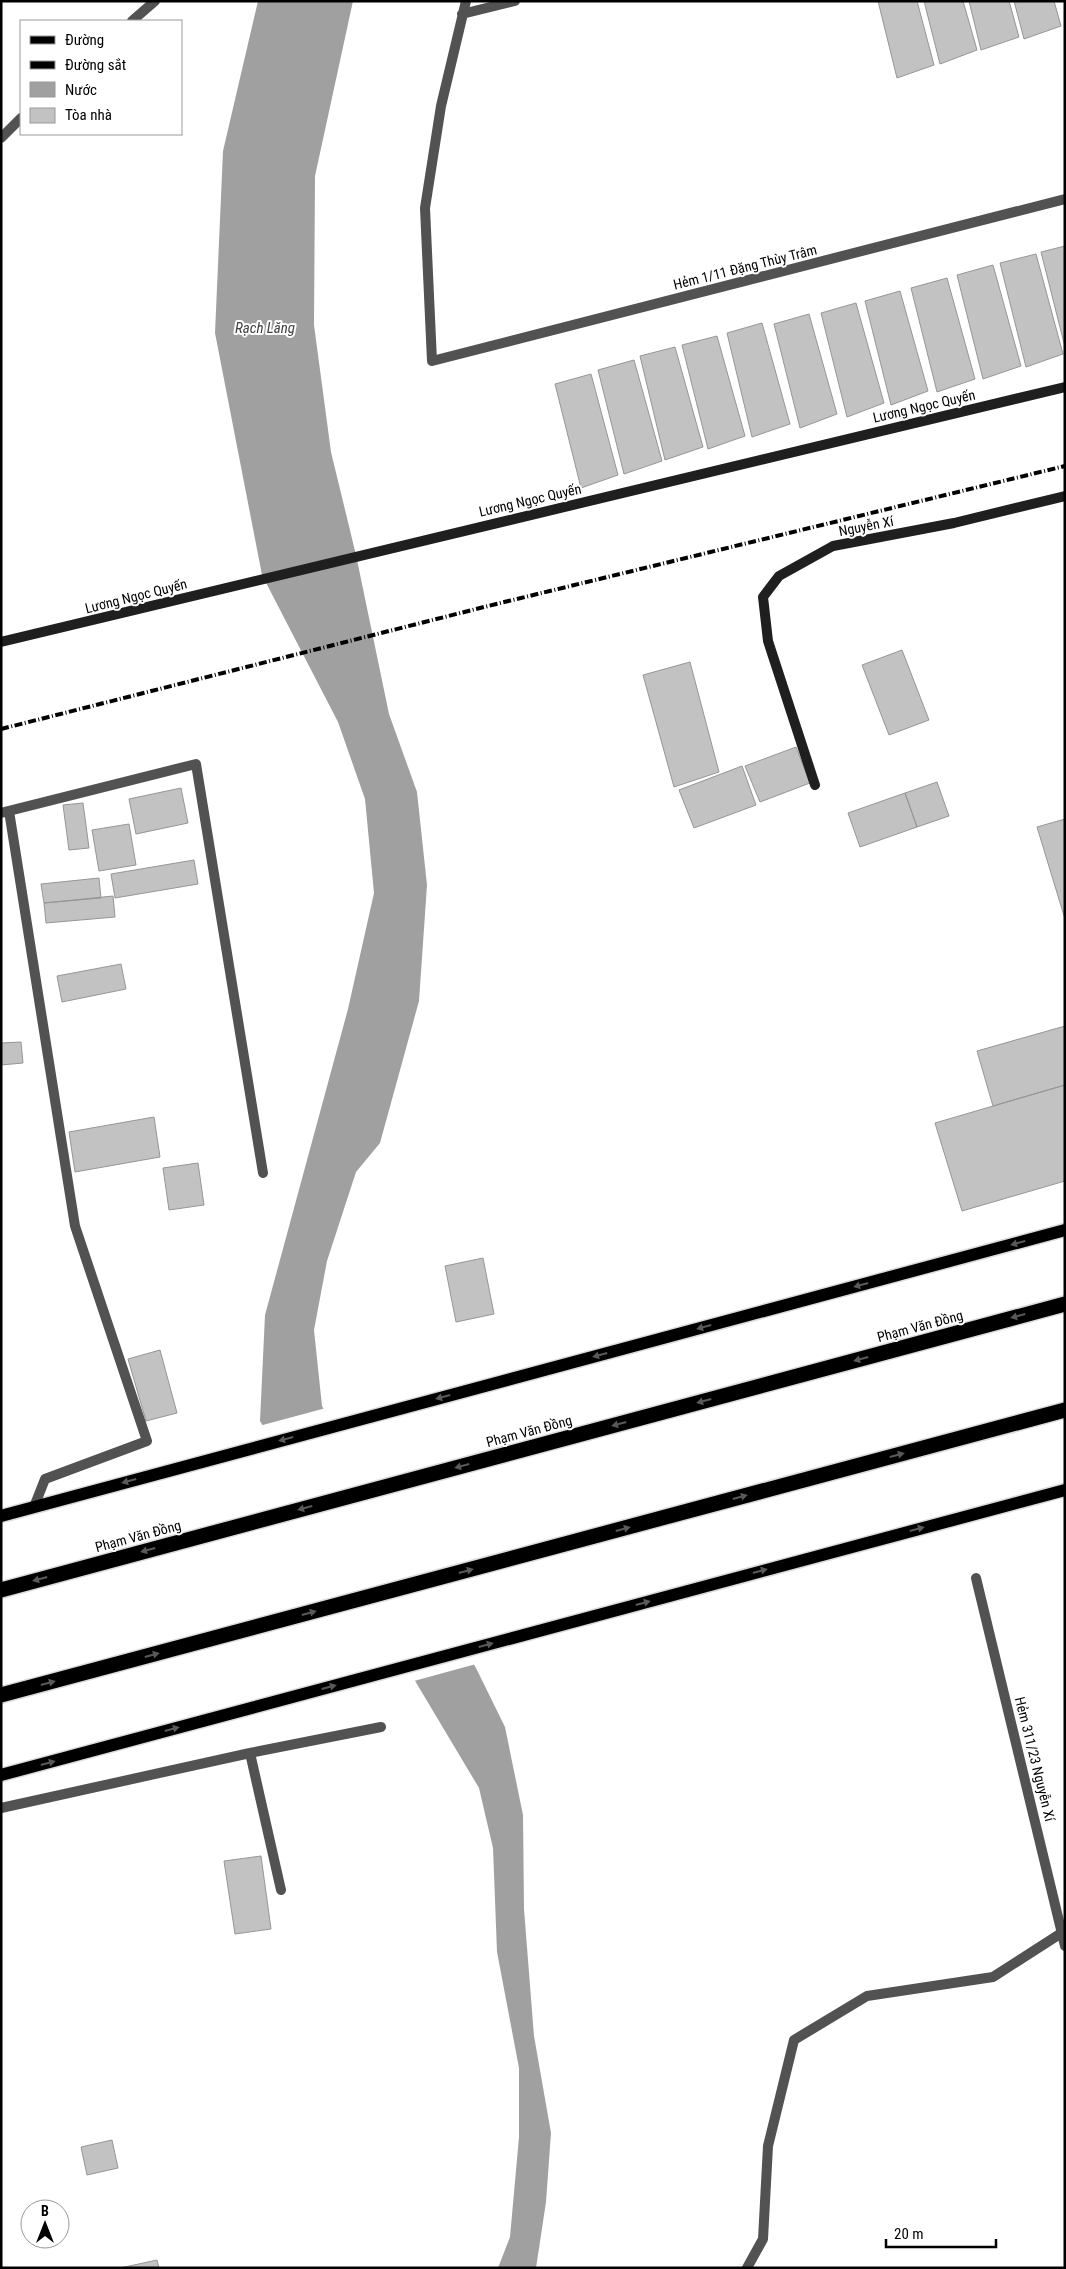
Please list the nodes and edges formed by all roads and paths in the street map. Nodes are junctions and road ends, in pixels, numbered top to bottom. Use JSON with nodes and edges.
{"nodes":[{"id":1,"x":155,"y":1,"type":"edge"},
{"id":2,"x":466,"y":1,"type":"edge"},
{"id":3,"x":515,"y":1,"type":"edge"},
{"id":4,"x":462,"y":14,"type":"junction"},
{"id":5,"x":133,"y":20,"type":"edge"},
{"id":6,"x":20,"y":119,"type":"edge"},
{"id":7,"x":1,"y":138,"type":"edge"},
{"id":8,"x":1065,"y":199,"type":"edge"},
{"id":9,"x":1065,"y":387,"type":"edge"},
{"id":10,"x":1065,"y":496,"type":"edge"},
{"id":11,"x":1,"y":642,"type":"edge"},
{"id":12,"x":815,"y":785,"type":"dead end"},
{"id":13,"x":5,"y":812,"type":"edge"},
{"id":14,"x":262,"y":1173,"type":"dead end"},
{"id":15,"x":1065,"y":1230,"type":"edge"},
{"id":16,"x":1065,"y":1304,"type":"edge"},
{"id":17,"x":1065,"y":1410,"type":"edge"},
{"id":18,"x":1065,"y":1490,"type":"edge"},
{"id":19,"x":34,"y":1507,"type":"junction"},
{"id":20,"x":1,"y":1516,"type":"edge"},
{"id":21,"x":976,"y":1578,"type":"dead end"},
{"id":22,"x":1,"y":1590,"type":"edge"},
{"id":23,"x":1,"y":1695,"type":"edge"},
{"id":24,"x":381,"y":1727,"type":"dead end"},
{"id":25,"x":250,"y":1753,"type":"junction"},
{"id":26,"x":1,"y":1775,"type":"edge"},
{"id":27,"x":1,"y":1808,"type":"edge"},
{"id":28,"x":281,"y":1890,"type":"dead end"},
{"id":29,"x":1063,"y":1932,"type":"junction"},
{"id":30,"x":1065,"y":1946,"type":"edge"},
{"id":31,"x":747,"y":2268,"type":"edge"}],
"edges":[{"from":1,"to":5,"type":"street"},
{"from":2,"to":4,"type":"street"},
{"from":3,"to":4,"type":"street"},
{"from":4,"to":8,"type":"street","name":"Hẻm 1/11 Đặng Thùy Trâm"},
{"from":6,"to":7,"type":"street"},
{"from":9,"to":11,"type":"street","name":"Lương Ngọc Quyến"},
{"from":10,"to":12,"type":"street","name":"Nguyễn Xí"},
{"from":13,"to":14,"type":"street"},
{"from":13,"to":19,"type":"street"},
{"from":15,"to":19,"type":"main road","one_way":true},
{"from":16,"to":22,"type":"highway","name":"Phạm Văn Đồng","one_way":true},
{"from":23,"to":17,"type":"highway","one_way":true},
{"from":26,"to":18,"type":"main road","one_way":true},
{"from":19,"to":20,"type":"main road"},
{"from":21,"to":29,"type":"street","name":"Hẻm 311/23 Nguyễn Xí"},
{"from":24,"to":25,"type":"street"},
{"from":25,"to":27,"type":"street"},
{"from":25,"to":28,"type":"street"},
{"from":29,"to":30,"type":"street","name":"Hẻm 311/23 Nguyễn Xí"},
{"from":29,"to":31,"type":"street"}]}
